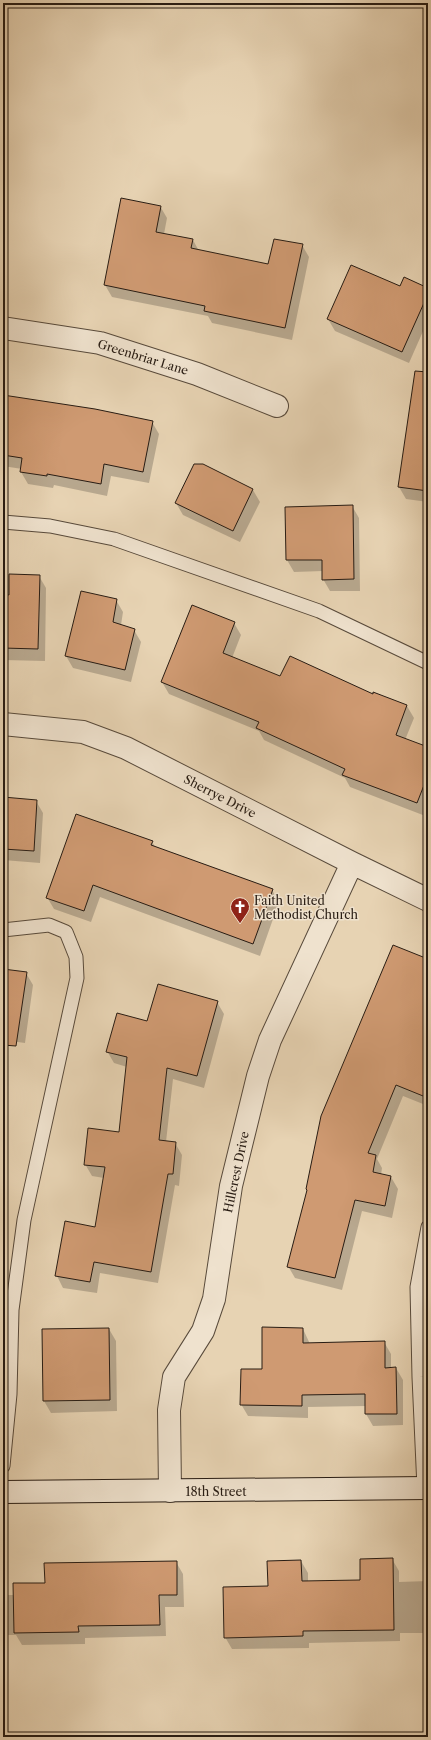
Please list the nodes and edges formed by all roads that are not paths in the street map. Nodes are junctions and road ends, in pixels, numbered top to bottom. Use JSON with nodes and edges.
{"nodes":[{"id":1,"x":3,"y":328,"type":"edge"},
{"id":2,"x":277,"y":406,"type":"dead end"},
{"id":3,"x":3,"y":522,"type":"edge"},
{"id":4,"x":428,"y":663,"type":"edge"},
{"id":5,"x":3,"y":724,"type":"edge"},
{"id":6,"x":352,"y":863,"type":"junction"},
{"id":7,"x":428,"y":900,"type":"edge"},
{"id":8,"x":3,"y":930,"type":"edge"},
{"id":9,"x":428,"y":1227,"type":"edge"},
{"id":10,"x":3,"y":1466,"type":"edge"},
{"id":11,"x":426,"y":1488,"type":"edge"},
{"id":12,"x":170,"y":1491,"type":"junction"},
{"id":13,"x":3,"y":1492,"type":"edge"}],
"edges":[{"from":1,"to":2,"type":"street","name":"Greenbriar Lane"},
{"from":3,"to":4,"type":"lane"},
{"from":5,"to":6,"type":"street","name":"Sherrye Drive"},
{"from":6,"to":7,"type":"street","name":"Sherrye Drive"},
{"from":6,"to":12,"type":"street","name":"Hillcrest Drive"},
{"from":8,"to":10,"type":"lane"},
{"from":9,"to":11,"type":"lane"},
{"from":11,"to":12,"type":"street","name":"18th Street"},
{"from":12,"to":13,"type":"street","name":"18th Street"}]}
